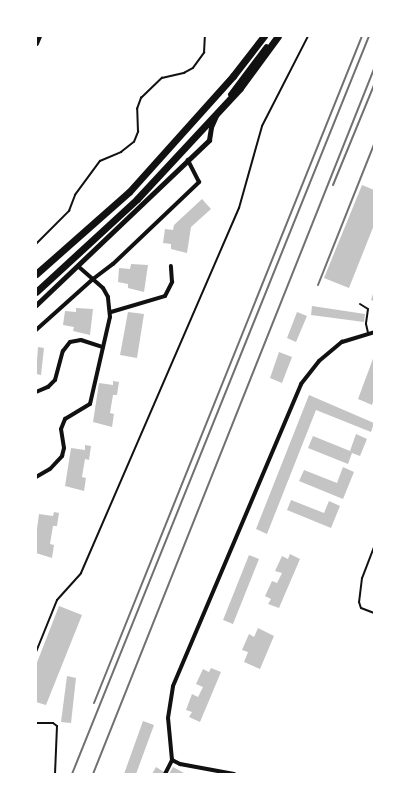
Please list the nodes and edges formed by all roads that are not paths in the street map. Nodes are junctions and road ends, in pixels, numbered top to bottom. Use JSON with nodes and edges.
{"nodes":[{"id":1,"x":39,"y":36,"type":"edge"},
{"id":2,"x":264,"y":36,"type":"edge"},
{"id":3,"x":274,"y":36,"type":"edge"},
{"id":4,"x":278,"y":36,"type":"edge"},
{"id":5,"x":308,"y":36,"type":"edge"},
{"id":6,"x":36,"y":43,"type":"edge"},
{"id":7,"x":188,"y":160,"type":"junction"},
{"id":8,"x":78,"y":266,"type":"junction"},
{"id":9,"x":171,"y":266,"type":"dead end"},
{"id":10,"x":36,"y":274,"type":"edge"},
{"id":11,"x":93,"y":279,"type":"junction"},
{"id":12,"x":36,"y":292,"type":"edge"},
{"id":13,"x":360,"y":304,"type":"dead end"},
{"id":14,"x":36,"y":305,"type":"edge"},
{"id":15,"x":110,"y":312,"type":"junction"},
{"id":16,"x":36,"y":330,"type":"edge"},
{"id":17,"x":374,"y":332,"type":"edge"},
{"id":18,"x":368,"y":333,"type":"junction"},
{"id":19,"x":103,"y":347,"type":"junction"},
{"id":20,"x":36,"y":392,"type":"edge"},
{"id":21,"x":36,"y":477,"type":"edge"},
{"id":22,"x":374,"y":546,"type":"edge"},
{"id":23,"x":374,"y":613,"type":"edge"},
{"id":24,"x":36,"y":652,"type":"edge"},
{"id":25,"x":36,"y":724,"type":"edge"},
{"id":26,"x":172,"y":760,"type":"junction"},
{"id":27,"x":55,"y":774,"type":"edge"},
{"id":28,"x":165,"y":774,"type":"edge"},
{"id":29,"x":234,"y":774,"type":"edge"}],
"edges":[{"from":1,"to":6,"type":"street"},
{"from":2,"to":10,"type":"highway"},
{"from":3,"to":7,"type":"street"},
{"from":4,"to":12,"type":"highway"},
{"from":5,"to":24,"type":"lane"},
{"from":7,"to":8,"type":"street"},
{"from":7,"to":11,"type":"street"},
{"from":8,"to":11,"type":"street"},
{"from":8,"to":14,"type":"street"},
{"from":9,"to":15,"type":"street"},
{"from":11,"to":15,"type":"street"},
{"from":11,"to":16,"type":"street"},
{"from":13,"to":18,"type":"lane"},
{"from":15,"to":19,"type":"street"},
{"from":17,"to":18,"type":"street"},
{"from":18,"to":26,"type":"street"},
{"from":19,"to":20,"type":"street"},
{"from":19,"to":21,"type":"street"},
{"from":22,"to":23,"type":"lane"},
{"from":25,"to":27,"type":"lane"},
{"from":26,"to":28,"type":"street"},
{"from":26,"to":29,"type":"street"}]}
